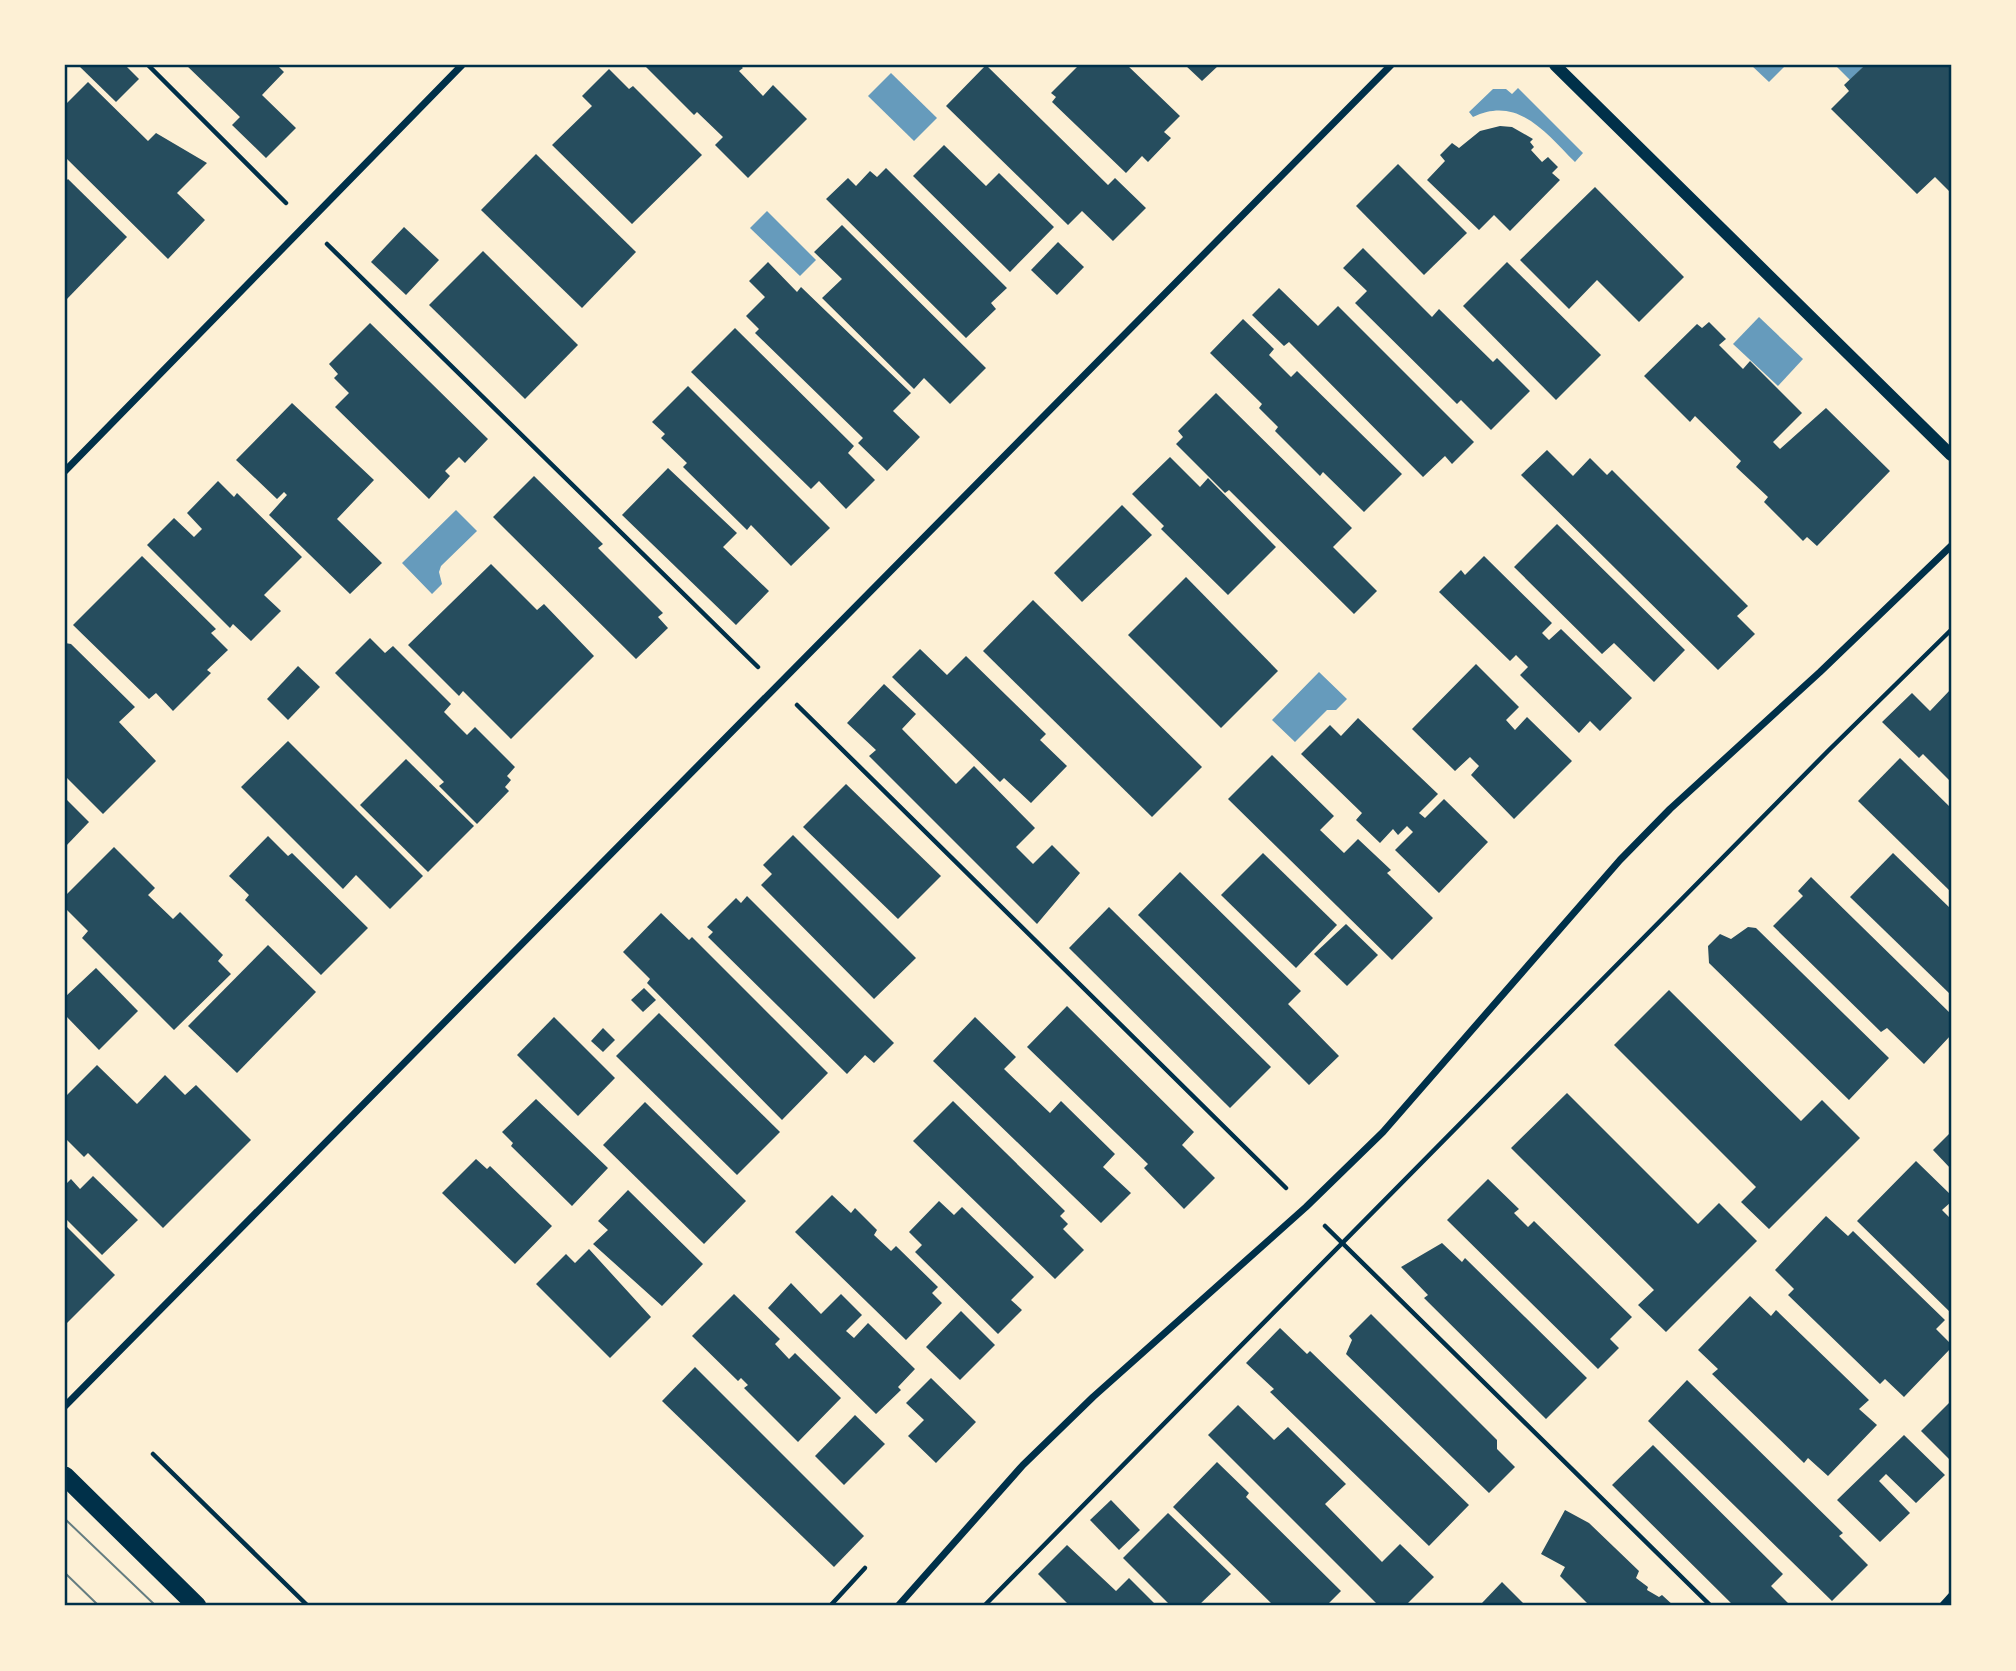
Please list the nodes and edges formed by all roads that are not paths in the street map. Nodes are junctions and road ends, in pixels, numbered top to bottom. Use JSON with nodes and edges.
{"nodes":[{"id":1,"x":462,"y":65,"type":"edge"},
{"id":2,"x":1391,"y":65,"type":"edge"},
{"id":3,"x":1555,"y":65,"type":"edge"},
{"id":4,"x":1951,"y":455,"type":"edge"},
{"id":5,"x":65,"y":471,"type":"edge"},
{"id":6,"x":1951,"y":546,"type":"edge"},
{"id":7,"x":65,"y":1406,"type":"edge"},
{"id":8,"x":65,"y":1476,"type":"edge"},
{"id":9,"x":1951,"y":1596,"type":"edge"},
{"id":10,"x":197,"y":1606,"type":"edge"},
{"id":11,"x":898,"y":1606,"type":"edge"},
{"id":12,"x":1942,"y":1606,"type":"edge"}],
"edges":[{"from":1,"to":5,"type":"street"},
{"from":2,"to":7,"type":"street"},
{"from":3,"to":4,"type":"street"},
{"from":6,"to":11,"type":"street"},
{"from":8,"to":10,"type":"highway"},
{"from":9,"to":12,"type":"street"}]}
